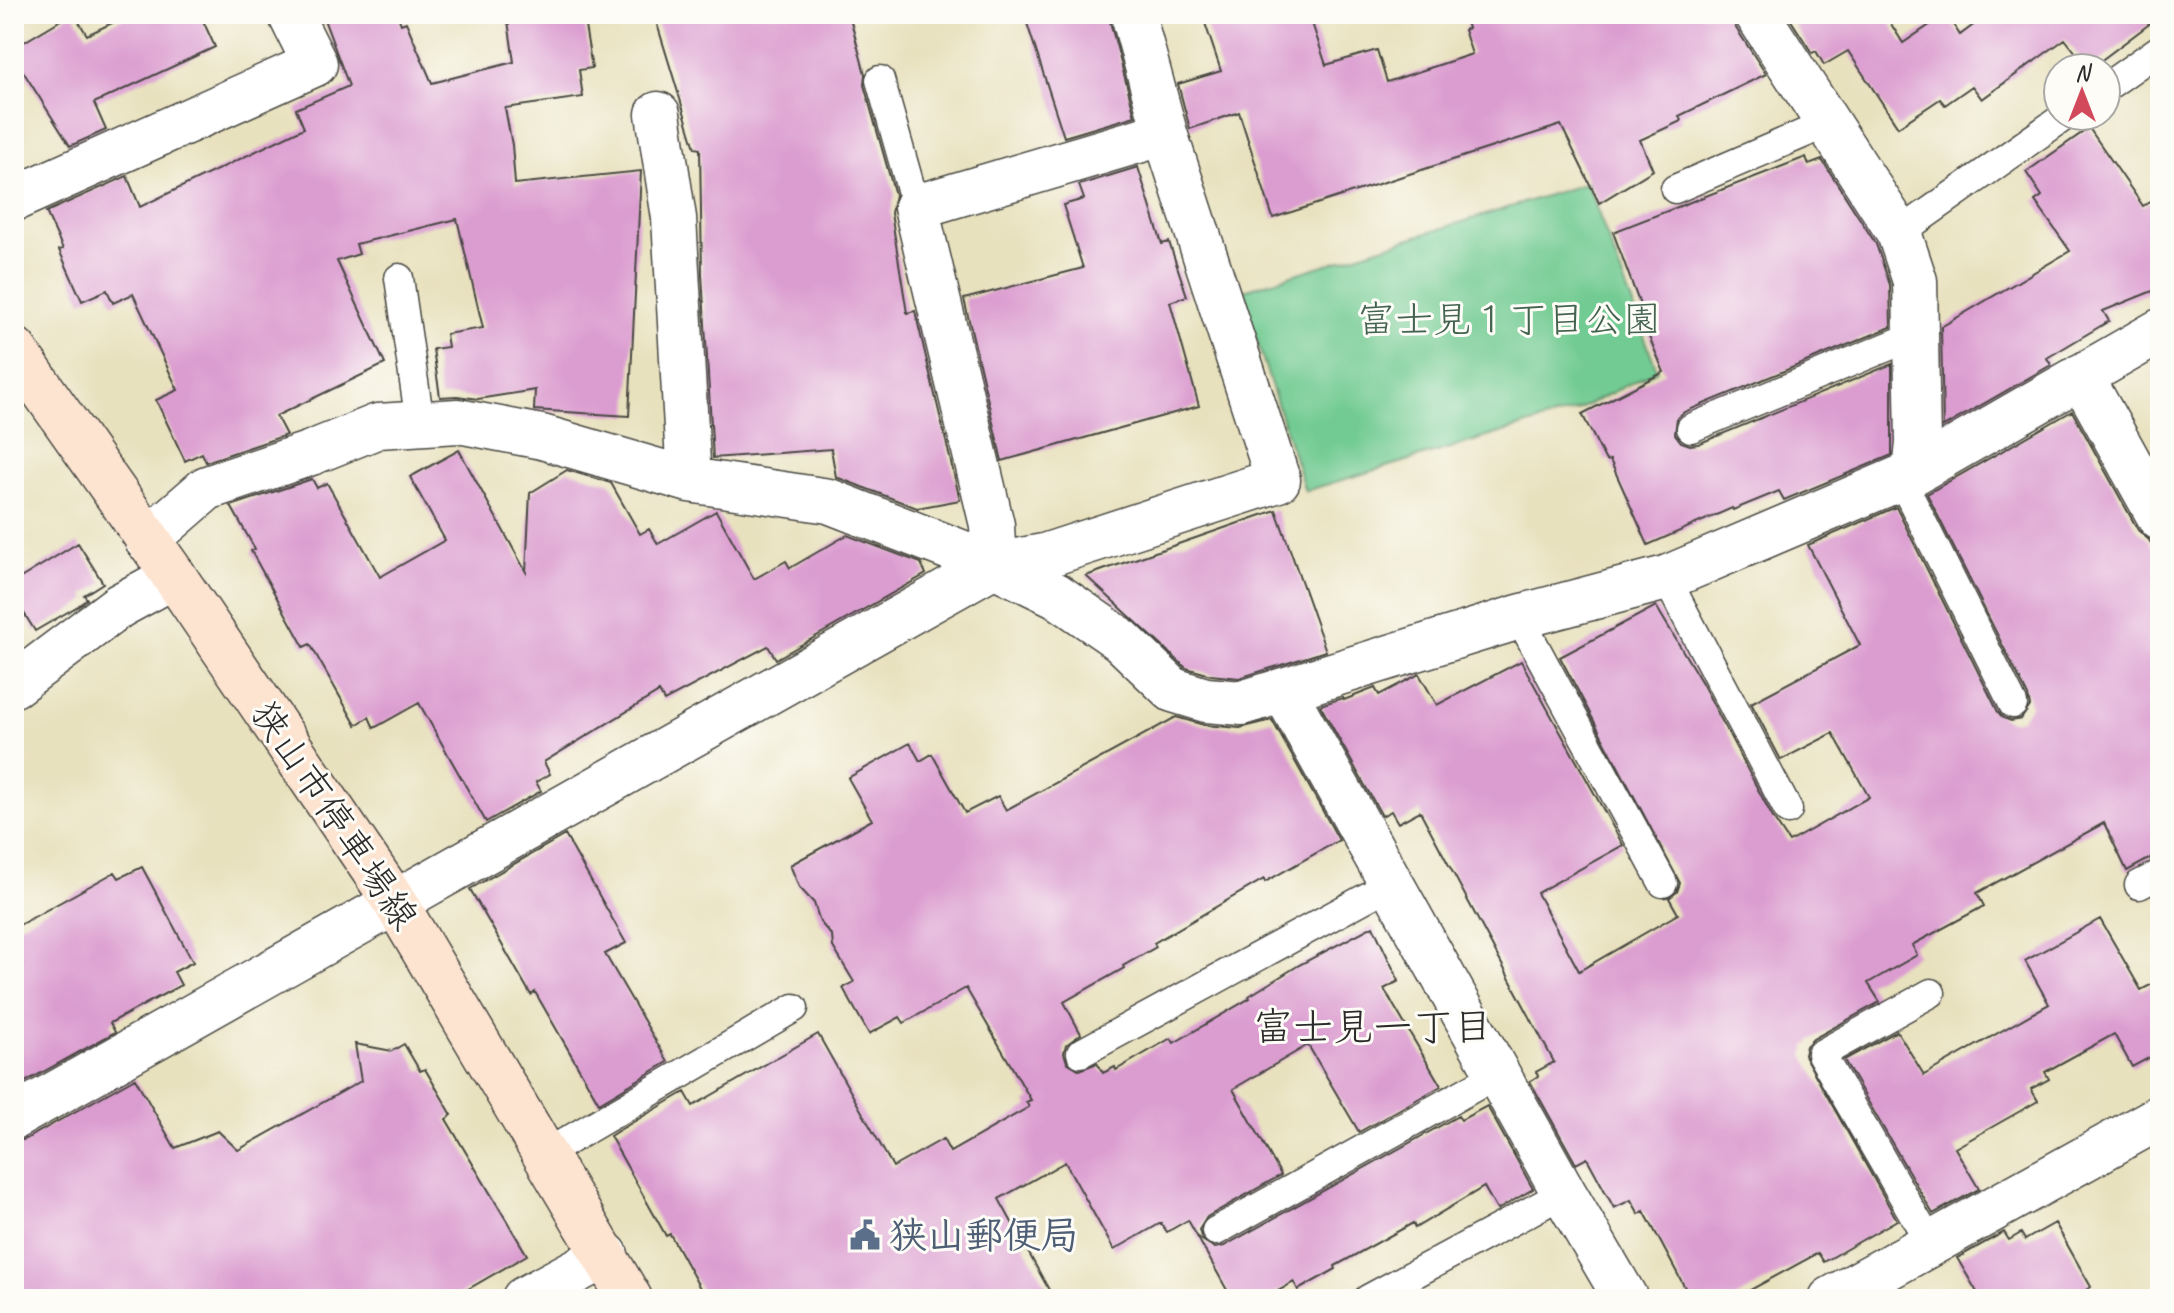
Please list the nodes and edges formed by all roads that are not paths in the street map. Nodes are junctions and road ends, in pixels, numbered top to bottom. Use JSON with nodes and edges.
{"nodes":[{"id":1,"x":290,"y":14,"type":"edge"},
{"id":2,"x":1133,"y":14,"type":"edge"},
{"id":3,"x":1757,"y":14,"type":"edge"},
{"id":4,"x":2160,"y":49,"type":"edge"},
{"id":5,"x":2122,"y":76,"type":"edge"},
{"id":6,"x":880,"y":80,"type":"dead end"},
{"id":7,"x":658,"y":114,"type":"dead end"},
{"id":8,"x":1826,"y":124,"type":"junction"},
{"id":9,"x":2042,"y":132,"type":"edge"},
{"id":10,"x":1165,"y":133,"type":"junction"},
{"id":11,"x":1675,"y":189,"type":"dead end"},
{"id":12,"x":14,"y":199,"type":"edge"},
{"id":13,"x":916,"y":207,"type":"junction"},
{"id":14,"x":1899,"y":233,"type":"junction"},
{"id":15,"x":399,"y":278,"type":"dead end"},
{"id":16,"x":2160,"y":331,"type":"edge"},
{"id":17,"x":1916,"y":335,"type":"junction"},
{"id":18,"x":14,"y":349,"type":"edge"},
{"id":19,"x":2081,"y":376,"type":"junction"},
{"id":20,"x":420,"y":423,"type":"junction"},
{"id":21,"x":1691,"y":428,"type":"dead end"},
{"id":22,"x":1908,"y":475,"type":"junction"},
{"id":23,"x":689,"y":480,"type":"junction"},
{"id":24,"x":2160,"y":518,"type":"edge"},
{"id":25,"x":147,"y":540,"type":"junction"},
{"id":26,"x":994,"y":565,"type":"junction"},
{"id":27,"x":174,"y":576,"type":"junction"},
{"id":28,"x":1666,"y":578,"type":"junction"},
{"id":29,"x":1519,"y":617,"type":"junction"},
{"id":30,"x":14,"y":685,"type":"edge"},
{"id":31,"x":1284,"y":691,"type":"junction"},
{"id":32,"x":2013,"y":704,"type":"dead end"},
{"id":33,"x":1788,"y":810,"type":"dead end"},
{"id":34,"x":1663,"y":883,"type":"dead end"},
{"id":35,"x":1391,"y":884,"type":"junction"},
{"id":36,"x":395,"y":902,"type":"junction"},
{"id":37,"x":1931,"y":993,"type":"dead end"},
{"id":38,"x":794,"y":1008,"type":"dead end"},
{"id":39,"x":1081,"y":1053,"type":"dead end"},
{"id":40,"x":1498,"y":1074,"type":"junction"},
{"id":41,"x":14,"y":1117,"type":"edge"},
{"id":42,"x":2160,"y":1117,"type":"edge"},
{"id":43,"x":545,"y":1154,"type":"junction"},
{"id":44,"x":1564,"y":1193,"type":"junction"},
{"id":45,"x":1216,"y":1231,"type":"dead end"},
{"id":46,"x":1930,"y":1243,"type":"junction"},
{"id":47,"x":606,"y":1255,"type":"junction"},
{"id":48,"x":524,"y":1299,"type":"edge"},
{"id":49,"x":630,"y":1299,"type":"edge"},
{"id":50,"x":1368,"y":1299,"type":"edge"},
{"id":51,"x":1626,"y":1299,"type":"edge"},
{"id":52,"x":1831,"y":1299,"type":"edge"}],
"edges":[{"from":1,"to":12,"type":"street"},
{"from":2,"to":10,"type":"street"},
{"from":3,"to":8,"type":"street"},
{"from":4,"to":5,"type":"lane"},
{"from":6,"to":13,"type":"lane"},
{"from":7,"to":23,"type":"street"},
{"from":8,"to":11,"type":"lane"},
{"from":8,"to":14,"type":"street"},
{"from":9,"to":14,"type":"lane"},
{"from":10,"to":13,"type":"street"},
{"from":10,"to":26,"type":"street"},
{"from":13,"to":26,"type":"street"},
{"from":14,"to":17,"type":"street"},
{"from":15,"to":20,"type":"lane"},
{"from":16,"to":19,"type":"street"},
{"from":17,"to":21,"type":"lane"},
{"from":17,"to":22,"type":"street"},
{"from":18,"to":25,"type":"main road","name":"狭山市停車場線"},
{"from":19,"to":22,"type":"street"},
{"from":19,"to":24,"type":"street"},
{"from":20,"to":23,"type":"street"},
{"from":20,"to":25,"type":"street"},
{"from":22,"to":28,"type":"street"},
{"from":22,"to":32,"type":"lane"},
{"from":23,"to":26,"type":"street"},
{"from":25,"to":27,"type":"main road","name":"狭山市停車場線"},
{"from":26,"to":31,"type":"street"},
{"from":26,"to":36,"type":"street"},
{"from":27,"to":30,"type":"street"},
{"from":27,"to":36,"type":"main road","name":"狭山市停車場線"},
{"from":28,"to":29,"type":"street"},
{"from":28,"to":33,"type":"lane"},
{"from":29,"to":31,"type":"street"},
{"from":29,"to":34,"type":"lane"},
{"from":31,"to":35,"type":"street"},
{"from":35,"to":39,"type":"lane"},
{"from":35,"to":40,"type":"street"},
{"from":36,"to":41,"type":"street"},
{"from":36,"to":43,"type":"main road","name":"狭山市停車場線"},
{"from":37,"to":46,"type":"lane"},
{"from":38,"to":43,"type":"lane"},
{"from":40,"to":44,"type":"street"},
{"from":40,"to":45,"type":"lane"},
{"from":42,"to":46,"type":"street"},
{"from":43,"to":47,"type":"main road","name":"狭山市停車場線"},
{"from":44,"to":50,"type":"lane"},
{"from":44,"to":51,"type":"street"},
{"from":46,"to":52,"type":"street"},
{"from":47,"to":48,"type":"street"},
{"from":47,"to":49,"type":"main road","name":"狭山市停車場線"}]}
